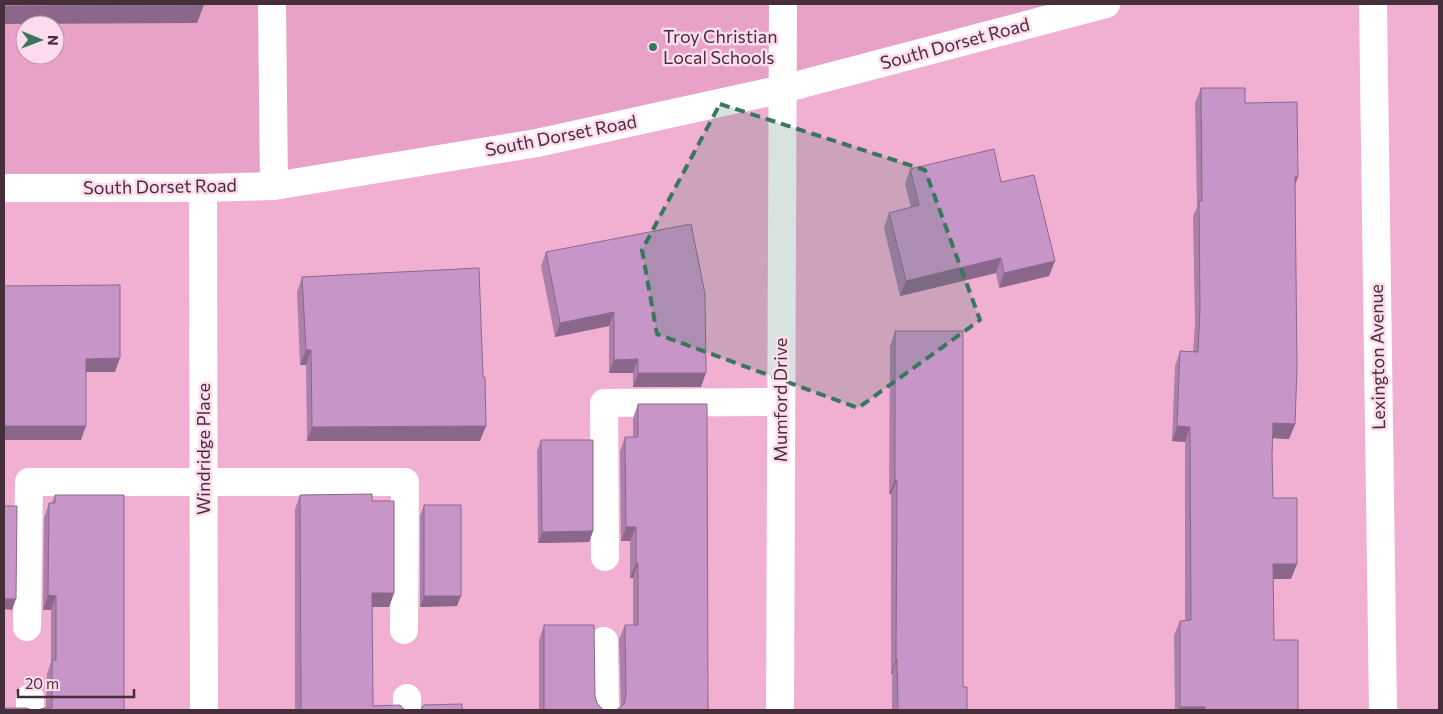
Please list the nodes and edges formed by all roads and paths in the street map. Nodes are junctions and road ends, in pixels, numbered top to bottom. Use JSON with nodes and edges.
{"nodes":[{"id":1,"x":272,"y":4,"type":"edge"},
{"id":2,"x":783,"y":4,"type":"edge"},
{"id":3,"x":1106,"y":4,"type":"edge"},
{"id":4,"x":1373,"y":4,"type":"edge"},
{"id":5,"x":783,"y":89,"type":"junction"},
{"id":6,"x":274,"y":186,"type":"junction"},
{"id":7,"x":4,"y":188,"type":"edge"},
{"id":8,"x":203,"y":188,"type":"junction"},
{"id":9,"x":781,"y":402,"type":"junction"},
{"id":10,"x":204,"y":482,"type":"junction"},
{"id":11,"x":605,"y":557,"type":"dead end"},
{"id":12,"x":27,"y":627,"type":"dead end"},
{"id":13,"x":404,"y":630,"type":"dead end"},
{"id":14,"x":604,"y":641,"type":"dead end"},
{"id":15,"x":204,"y":710,"type":"edge"},
{"id":16,"x":605,"y":710,"type":"edge"},
{"id":17,"x":780,"y":710,"type":"edge"},
{"id":18,"x":1383,"y":710,"type":"edge"}],
"edges":[{"from":1,"to":6,"type":"street"},
{"from":2,"to":5,"type":"street","name":"Mumford Drive"},
{"from":3,"to":5,"type":"street","name":"South Dorset Road"},
{"from":4,"to":18,"type":"street","name":"Lexington Avenue"},
{"from":5,"to":6,"type":"street","name":"South Dorset Road"},
{"from":5,"to":9,"type":"street","name":"Mumford Drive"},
{"from":6,"to":8,"type":"street","name":"South Dorset Road"},
{"from":7,"to":8,"type":"street","name":"South Dorset Road"},
{"from":8,"to":10,"type":"street","name":"Windridge Place"},
{"from":9,"to":11,"type":"street"},
{"from":9,"to":17,"type":"street","name":"Mumford Drive"},
{"from":10,"to":12,"type":"street"},
{"from":10,"to":13,"type":"street"},
{"from":10,"to":15,"type":"street","name":"Windridge Place"},
{"from":14,"to":16,"type":"street"}]}
